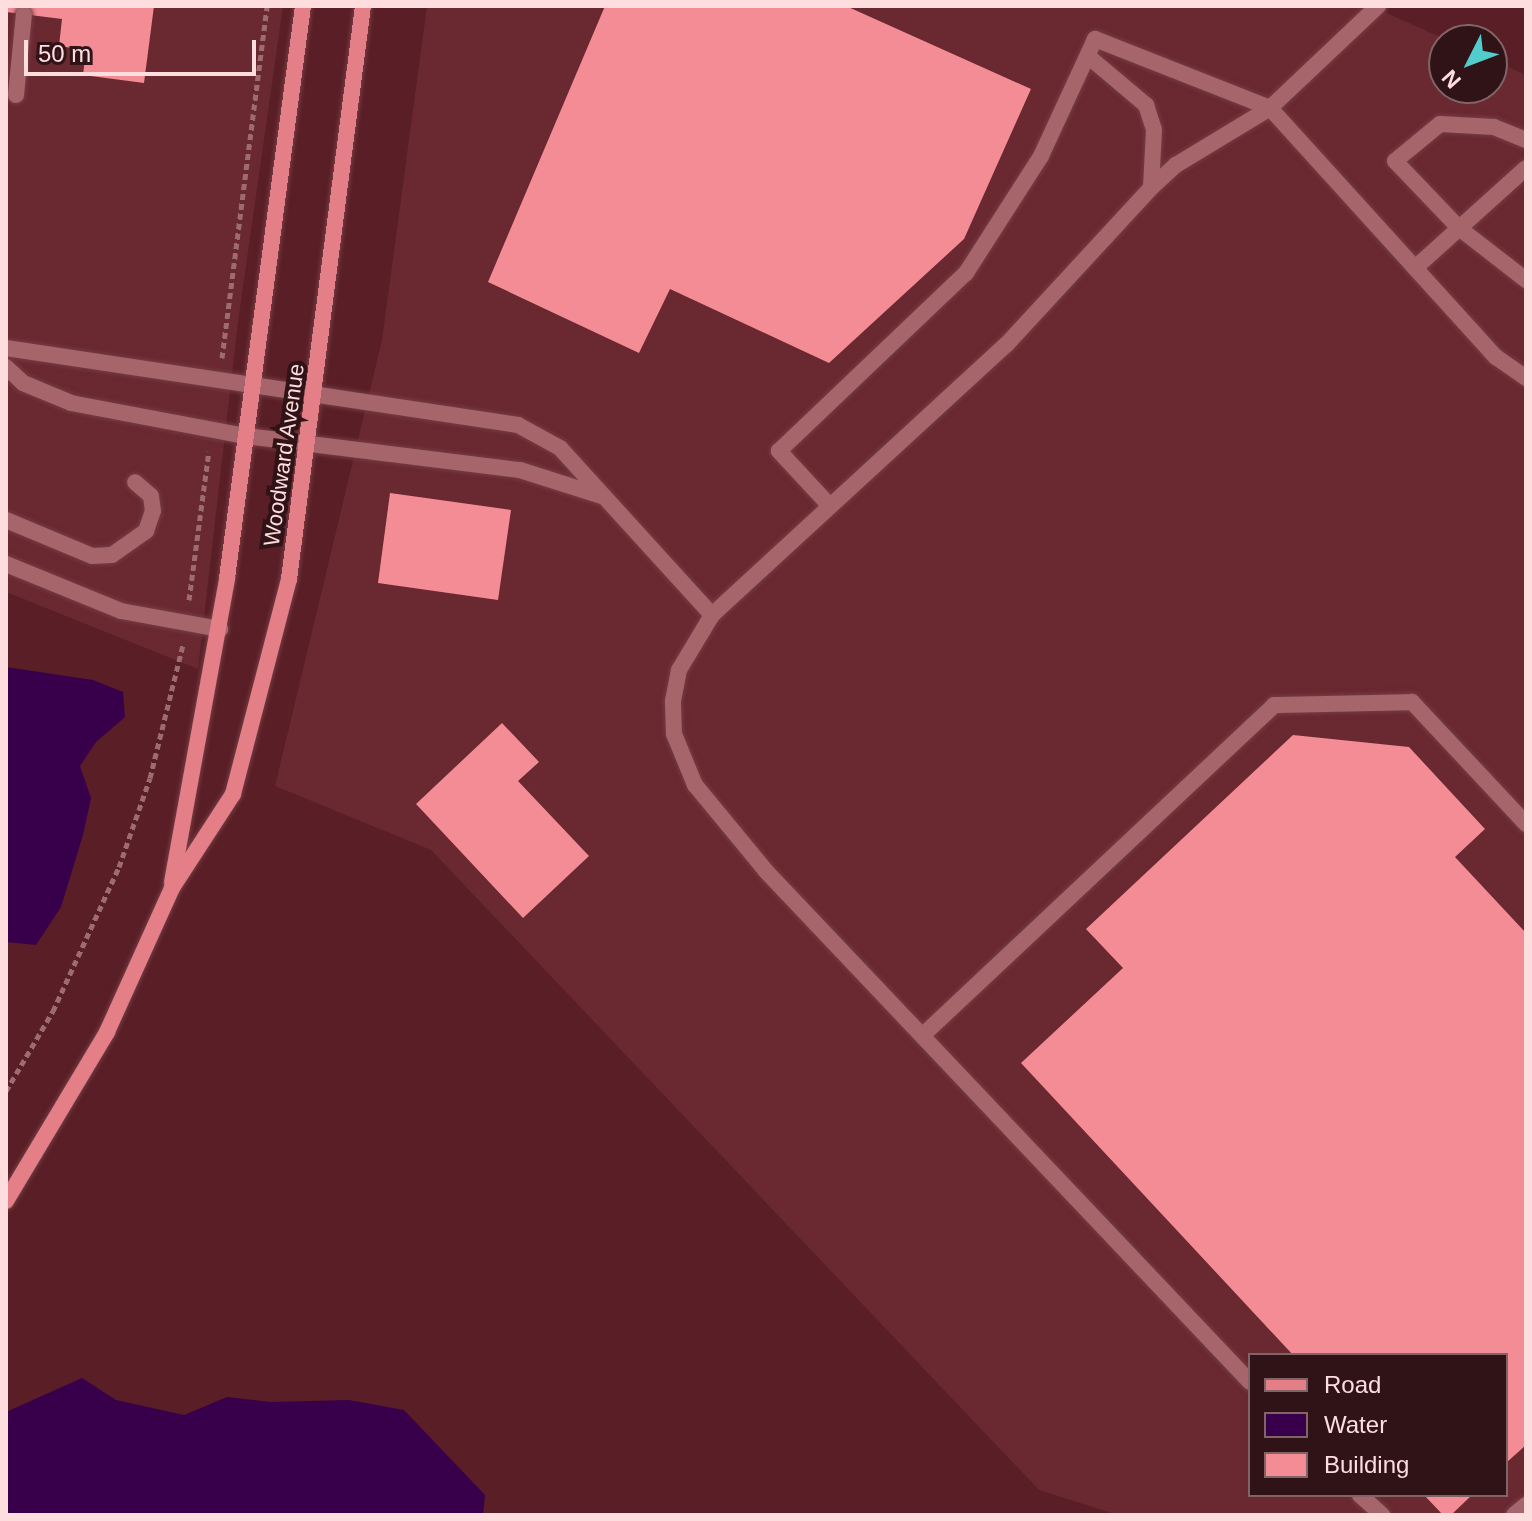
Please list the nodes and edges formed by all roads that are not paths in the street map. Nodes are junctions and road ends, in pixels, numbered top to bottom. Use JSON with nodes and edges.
{"nodes":[{"id":1,"x":303,"y":6,"type":"edge"},
{"id":2,"x":363,"y":6,"type":"edge"},
{"id":3,"x":1378,"y":6,"type":"edge"},
{"id":4,"x":24,"y":14,"type":"dead end"},
{"id":5,"x":1089,"y":57,"type":"junction"},
{"id":6,"x":16,"y":95,"type":"dead end"},
{"id":7,"x":1270,"y":108,"type":"junction"},
{"id":8,"x":1526,"y":140,"type":"edge"},
{"id":9,"x":1526,"y":168,"type":"edge"},
{"id":10,"x":1151,"y":188,"type":"junction"},
{"id":11,"x":1459,"y":228,"type":"junction"},
{"id":12,"x":1415,"y":268,"type":"junction"},
{"id":13,"x":1523,"y":276,"type":"edge"},
{"id":14,"x":6,"y":348,"type":"edge"},
{"id":15,"x":6,"y":367,"type":"edge"},
{"id":16,"x":1526,"y":378,"type":"edge"},
{"id":17,"x":251,"y":382,"type":"junction"},
{"id":18,"x":316,"y":391,"type":"junction"},
{"id":19,"x":246,"y":436,"type":"junction"},
{"id":20,"x":307,"y":443,"type":"junction"},
{"id":21,"x":135,"y":482,"type":"dead end"},
{"id":22,"x":607,"y":498,"type":"junction"},
{"id":23,"x":829,"y":505,"type":"junction"},
{"id":24,"x":6,"y":520,"type":"edge"},
{"id":25,"x":6,"y":564,"type":"edge"},
{"id":26,"x":712,"y":615,"type":"junction"},
{"id":27,"x":220,"y":629,"type":"junction"},
{"id":28,"x":1526,"y":824,"type":"edge"},
{"id":29,"x":172,"y":888,"type":"junction"},
{"id":30,"x":923,"y":1035,"type":"junction"},
{"id":31,"x":6,"y":1201,"type":"edge"},
{"id":32,"x":1248,"y":1380,"type":"edge"},
{"id":33,"x":1362,"y":1497,"type":"edge"},
{"id":34,"x":1526,"y":1505,"type":"edge"},
{"id":35,"x":1382,"y":1515,"type":"edge"},
{"id":36,"x":1514,"y":1515,"type":"edge"}],
"edges":[{"from":1,"to":17,"type":"main road","name":"Woodward Avenue"},
{"from":2,"to":18,"type":"main road","name":"Woodward Avenue"},
{"from":3,"to":7,"type":"lane"},
{"from":4,"to":6,"type":"lane"},
{"from":5,"to":7,"type":"lane"},
{"from":5,"to":10,"type":"lane"},
{"from":5,"to":23,"type":"lane"},
{"from":7,"to":10,"type":"lane"},
{"from":7,"to":12,"type":"lane"},
{"from":8,"to":11,"type":"lane"},
{"from":9,"to":11,"type":"lane"},
{"from":10,"to":23,"type":"lane"},
{"from":11,"to":12,"type":"lane"},
{"from":11,"to":13,"type":"lane"},
{"from":12,"to":16,"type":"lane"},
{"from":14,"to":17,"type":"lane"},
{"from":15,"to":19,"type":"lane"},
{"from":17,"to":18,"type":"lane"},
{"from":17,"to":19,"type":"main road","name":"Woodward Avenue"},
{"from":18,"to":20,"type":"main road","name":"Woodward Avenue"},
{"from":18,"to":22,"type":"lane"},
{"from":19,"to":20,"type":"lane"},
{"from":19,"to":27,"type":"main road","name":"Woodward Avenue"},
{"from":20,"to":22,"type":"lane"},
{"from":20,"to":29,"type":"main road","name":"Woodward Avenue"},
{"from":21,"to":24,"type":"lane"},
{"from":22,"to":26,"type":"lane"},
{"from":23,"to":26,"type":"lane"},
{"from":25,"to":27,"type":"lane"},
{"from":26,"to":30,"type":"lane"},
{"from":27,"to":29,"type":"main road","name":"Woodward Avenue"},
{"from":28,"to":30,"type":"lane"},
{"from":29,"to":31,"type":"main road","name":"Woodward Avenue"},
{"from":30,"to":32,"type":"lane"},
{"from":33,"to":35,"type":"lane"},
{"from":34,"to":36,"type":"lane"}]}
